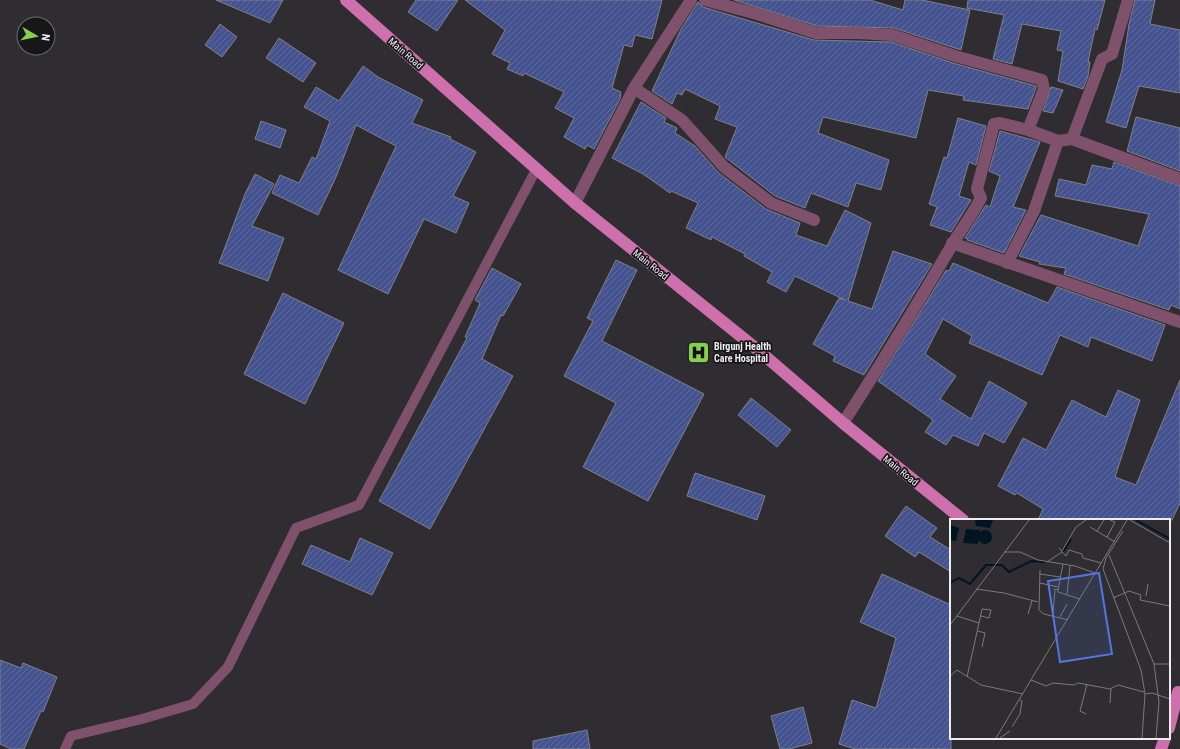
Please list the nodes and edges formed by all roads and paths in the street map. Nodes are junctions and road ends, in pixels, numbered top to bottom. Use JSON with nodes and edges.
{"nodes":[{"id":1,"x":346,"y":0,"type":"edge"},
{"id":2,"x":691,"y":0,"type":"edge"},
{"id":3,"x":705,"y":0,"type":"edge"},
{"id":4,"x":1128,"y":0,"type":"edge"},
{"id":5,"x":634,"y":88,"type":"junction"},
{"id":6,"x":1028,"y":130,"type":"junction"},
{"id":7,"x":1072,"y":139,"type":"junction"},
{"id":8,"x":1058,"y":141,"type":"junction"},
{"id":9,"x":537,"y":168,"type":"junction"},
{"id":10,"x":1180,"y":180,"type":"edge"},
{"id":11,"x":575,"y":203,"type":"junction"},
{"id":12,"x":814,"y":220,"type":"dead end"},
{"id":13,"x":952,"y":243,"type":"junction"},
{"id":14,"x":1007,"y":263,"type":"junction"},
{"id":15,"x":1180,"y":322,"type":"edge"},
{"id":16,"x":843,"y":423,"type":"junction"},
{"id":17,"x":962,"y":519,"type":"edge"},
{"id":18,"x":1177,"y":690,"type":"edge"},
{"id":19,"x":1170,"y":723,"type":"edge"},
{"id":20,"x":1165,"y":739,"type":"edge"},
{"id":21,"x":65,"y":749,"type":"edge"},
{"id":22,"x":1161,"y":749,"type":"edge"}],
"edges":[{"from":1,"to":9,"type":"main road","name":"Main Road"},
{"from":2,"to":5,"type":"street"},
{"from":3,"to":6,"type":"street"},
{"from":4,"to":7,"type":"street"},
{"from":5,"to":11,"type":"street"},
{"from":5,"to":12,"type":"street"},
{"from":6,"to":8,"type":"street"},
{"from":6,"to":13,"type":"street"},
{"from":7,"to":8,"type":"street"},
{"from":7,"to":10,"type":"street"},
{"from":8,"to":14,"type":"street"},
{"from":9,"to":11,"type":"main road","name":"Main Road"},
{"from":9,"to":21,"type":"lane"},
{"from":11,"to":16,"type":"main road","name":"Main Road"},
{"from":13,"to":14,"type":"street"},
{"from":13,"to":16,"type":"street"},
{"from":14,"to":15,"type":"street"},
{"from":16,"to":17,"type":"main road","name":"Main Road"},
{"from":18,"to":19,"type":"main road"},
{"from":20,"to":22,"type":"main road"}]}
